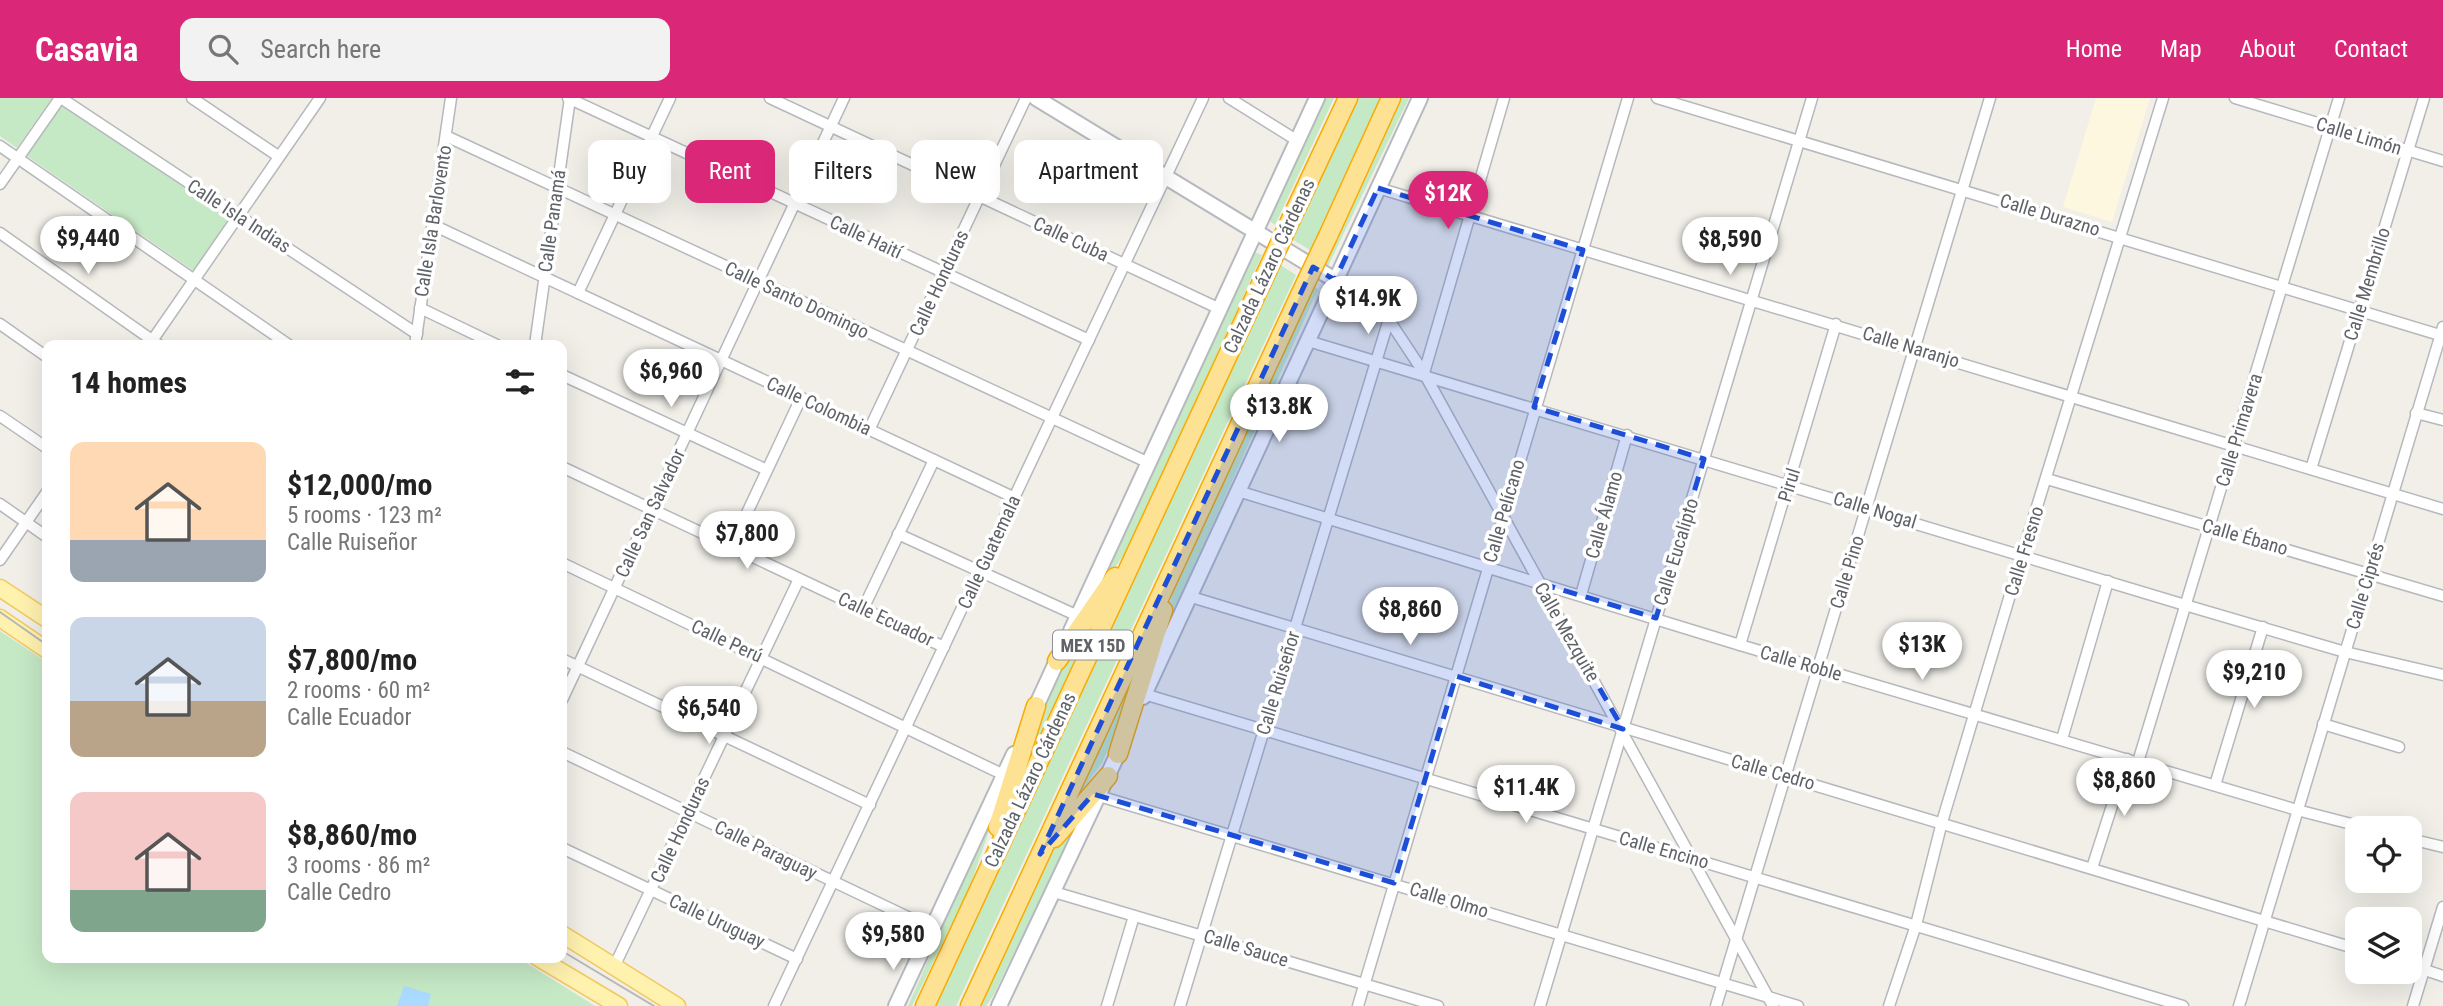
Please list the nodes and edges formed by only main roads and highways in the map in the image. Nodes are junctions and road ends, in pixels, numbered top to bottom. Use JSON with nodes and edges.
{"nodes":[{"id":1,"x":1036,"y":98,"type":"edge"},
{"id":2,"x":1317,"y":98,"type":"edge"},
{"id":3,"x":1348,"y":98,"type":"edge"},
{"id":4,"x":1391,"y":98,"type":"edge"},
{"id":5,"x":1420,"y":98,"type":"edge"},
{"id":6,"x":1256,"y":232,"type":"junction"},
{"id":7,"x":1335,"y":281,"type":"junction"},
{"id":8,"x":1143,"y":537,"type":"junction"},
{"id":9,"x":1184,"y":543,"type":"junction"},
{"id":10,"x":0,"y":588,"type":"edge"},
{"id":11,"x":42,"y":616,"type":"edge"},
{"id":12,"x":0,"y":618,"type":"edge"},
{"id":13,"x":42,"y":647,"type":"edge"},
{"id":14,"x":1057,"y":661,"type":"junction"},
{"id":15,"x":1036,"y":706,"type":"junction"},
{"id":16,"x":1118,"y":754,"type":"junction"},
{"id":17,"x":1108,"y":776,"type":"junction"},
{"id":18,"x":1040,"y":854,"type":"junction"},
{"id":19,"x":977,"y":893,"type":"junction"},
{"id":20,"x":567,"y":937,"type":"edge"},
{"id":21,"x":547,"y":963,"type":"edge"},
{"id":22,"x":619,"y":1006,"type":"edge"},
{"id":23,"x":677,"y":1006,"type":"edge"},
{"id":24,"x":896,"y":1006,"type":"edge"},
{"id":25,"x":925,"y":1006,"type":"edge"},
{"id":26,"x":970,"y":1006,"type":"edge"},
{"id":27,"x":999,"y":1006,"type":"edge"}],
"edges":[{"from":1,"to":6,"type":"main road"},
{"from":2,"to":6,"type":"main road","name":"Calzada Lázaro Cárdenas"},
{"from":3,"to":8,"type":"highway","name":"Calzada Lázaro Cárdenas","number":"MEX 15D","bridge":true},
{"from":4,"to":9,"type":"highway","name":"Calzada Lázaro Cárdenas","number":"MEX 15D","bridge":true},
{"from":5,"to":7,"type":"main road"},
{"from":6,"to":7,"type":"main road"},
{"from":6,"to":14,"type":"main road","name":"Calzada Lázaro Cárdenas"},
{"from":7,"to":16,"type":"main road"},
{"from":8,"to":14,"type":"highway"},
{"from":8,"to":19,"type":"highway","name":"Calzada Lázaro Cárdenas","number":"MEX 15D"},
{"from":9,"to":16,"type":"highway"},
{"from":9,"to":18,"type":"highway","name":"Calzada Lázaro Cárdenas","number":"MEX 15D"},
{"from":10,"to":11,"type":"main road"},
{"from":12,"to":13,"type":"main road"},
{"from":14,"to":15,"type":"main road","name":"Calzada Lázaro Cárdenas"},
{"from":15,"to":19,"type":"highway"},
{"from":15,"to":24,"type":"main road","name":"Calzada Lázaro Cárdenas"},
{"from":16,"to":17,"type":"main road"},
{"from":17,"to":18,"type":"highway"},
{"from":17,"to":27,"type":"main road"},
{"from":18,"to":26,"type":"highway","name":"Calzada Lázaro Cárdenas","number":"MEX 15D"},
{"from":19,"to":25,"type":"highway","name":"Calzada Lázaro Cárdenas","number":"MEX 15D"},
{"from":20,"to":23,"type":"main road"},
{"from":21,"to":22,"type":"main road"}]}
